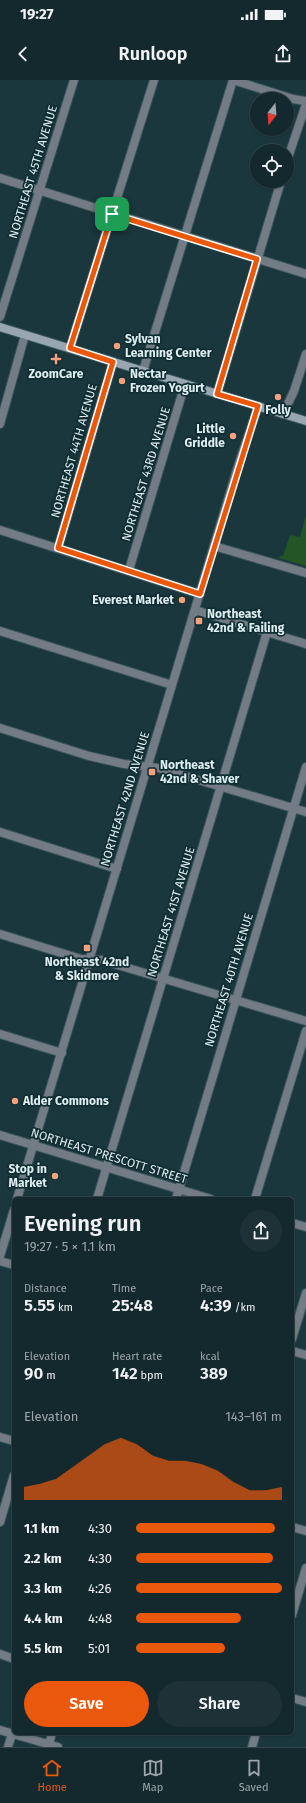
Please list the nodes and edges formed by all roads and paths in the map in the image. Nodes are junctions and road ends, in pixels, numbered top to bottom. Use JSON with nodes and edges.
{"nodes":[{"id":1,"x":74,"y":80,"type":"edge"},
{"id":2,"x":154,"y":80,"type":"edge"},
{"id":3,"x":233,"y":80,"type":"edge"},
{"id":4,"x":306,"y":102,"type":"edge"},
{"id":5,"x":292,"y":144,"type":"edge"},
{"id":6,"x":0,"y":178,"type":"edge"},
{"id":7,"x":279,"y":188,"type":"edge"},
{"id":8,"x":40,"y":191,"type":"junction"},
{"id":9,"x":112,"y":214,"type":"junction"},
{"id":10,"x":184,"y":236,"type":"junction"},
{"id":11,"x":257,"y":259,"type":"junction"},
{"id":12,"x":306,"y":274,"type":"edge"},
{"id":13,"x":0,"y":317,"type":"edge"},
{"id":14,"x":0,"y":327,"type":"edge"},
{"id":15,"x":25,"y":334,"type":"junction"},
{"id":16,"x":70,"y":348,"type":"junction"},
{"id":17,"x":306,"y":354,"type":"edge"},
{"id":18,"x":113,"y":362,"type":"junction"},
{"id":19,"x":143,"y":371,"type":"junction"},
{"id":20,"x":185,"y":384,"type":"junction"},
{"id":21,"x":217,"y":394,"type":"junction"},
{"id":22,"x":258,"y":406,"type":"junction"},
{"id":23,"x":283,"y":414,"type":"junction"},
{"id":24,"x":306,"y":421,"type":"edge"},
{"id":25,"x":0,"y":424,"type":"edge"},
{"id":26,"x":0,"y":530,"type":"edge"},
{"id":27,"x":214,"y":546,"type":"junction"},
{"id":28,"x":58,"y":548,"type":"junction"},
{"id":29,"x":129,"y":570,"type":"junction"},
{"id":30,"x":306,"y":573,"type":"edge"},
{"id":31,"x":200,"y":594,"type":"junction"},
{"id":32,"x":195,"y":610,"type":"junction"},
{"id":33,"x":0,"y":631,"type":"edge"},
{"id":34,"x":268,"y":632,"type":"junction"},
{"id":35,"x":306,"y":644,"type":"edge"},
{"id":36,"x":172,"y":685,"type":"junction"},
{"id":37,"x":0,"y":728,"type":"edge"},
{"id":38,"x":306,"y":767,"type":"edge"},
{"id":39,"x":147,"y":768,"type":"junction"},
{"id":40,"x":221,"y":787,"type":"junction"},
{"id":41,"x":294,"y":809,"type":"junction"},
{"id":42,"x":306,"y":812,"type":"edge"},
{"id":43,"x":0,"y":832,"type":"edge"},
{"id":44,"x":117,"y":869,"type":"junction"},
{"id":45,"x":0,"y":934,"type":"edge"},
{"id":46,"x":89,"y":960,"type":"junction"},
{"id":47,"x":163,"y":979,"type":"junction"},
{"id":48,"x":236,"y":1000,"type":"junction"},
{"id":49,"x":306,"y":1021,"type":"edge"},
{"id":50,"x":306,"y":1031,"type":"edge"},
{"id":51,"x":0,"y":1034,"type":"edge"},
{"id":52,"x":62,"y":1053,"type":"junction"},
{"id":53,"x":0,"y":1135,"type":"edge"},
{"id":54,"x":34,"y":1146,"type":"junction"},
{"id":55,"x":106,"y":1168,"type":"junction"},
{"id":56,"x":179,"y":1189,"type":"junction"},
{"id":57,"x":18,"y":1197,"type":"edge"},
{"id":58,"x":98,"y":1197,"type":"edge"},
{"id":59,"x":177,"y":1197,"type":"edge"},
{"id":60,"x":205,"y":1197,"type":"edge"},
{"id":61,"x":256,"y":1197,"type":"edge"},
{"id":62,"x":12,"y":1217,"type":"edge"},
{"id":63,"x":294,"y":1224,"type":"edge"},
{"id":64,"x":306,"y":1227,"type":"edge"},
{"id":65,"x":0,"y":1256,"type":"edge"},
{"id":66,"x":0,"y":1261,"type":"edge"},
{"id":67,"x":12,"y":1264,"type":"edge"},
{"id":68,"x":306,"y":1293,"type":"edge"},
{"id":69,"x":294,"y":1332,"type":"edge"},
{"id":70,"x":294,"y":1352,"type":"edge"},
{"id":71,"x":306,"y":1355,"type":"edge"},
{"id":72,"x":0,"y":1437,"type":"edge"},
{"id":73,"x":12,"y":1440,"type":"edge"},
{"id":74,"x":12,"y":1482,"type":"edge"},
{"id":75,"x":0,"y":1522,"type":"edge"},
{"id":76,"x":294,"y":1528,"type":"edge"},
{"id":77,"x":306,"y":1531,"type":"edge"},
{"id":78,"x":306,"y":1568,"type":"edge"},
{"id":79,"x":294,"y":1608,"type":"edge"},
{"id":80,"x":0,"y":1654,"type":"edge"},
{"id":81,"x":12,"y":1658,"type":"edge"},
{"id":82,"x":294,"y":1699,"type":"edge"},
{"id":83,"x":306,"y":1702,"type":"edge"},
{"id":84,"x":0,"y":1730,"type":"edge"},
{"id":85,"x":12,"y":1734,"type":"joint"},
{"id":86,"x":16,"y":1735,"type":"edge"},
{"id":87,"x":51,"y":1735,"type":"edge"},
{"id":88,"x":255,"y":1735,"type":"edge"},
{"id":89,"x":49,"y":1744,"type":"junction"},
{"id":90,"x":8,"y":1747,"type":"edge"},
{"id":91,"x":58,"y":1747,"type":"edge"},
{"id":92,"x":252,"y":1747,"type":"edge"}],
"edges":[{"from":1,"to":8,"type":"street","name":"NORTHEAST 45TH AVENUE"},
{"from":2,"to":9,"type":"street"},
{"from":3,"to":4,"type":"street"},
{"from":3,"to":10,"type":"street"},
{"from":4,"to":5,"type":"street"},
{"from":6,"to":8,"type":"street"},
{"from":7,"to":11,"type":"street"},
{"from":8,"to":9,"type":"street"},
{"from":8,"to":13,"type":"street","name":"NORTHEAST 45TH AVENUE"},
{"from":9,"to":10,"type":"street"},
{"from":9,"to":16,"type":"street"},
{"from":10,"to":11,"type":"street"},
{"from":10,"to":19,"type":"street"},
{"from":11,"to":12,"type":"street"},
{"from":11,"to":21,"type":"street"},
{"from":14,"to":15,"type":"main road"},
{"from":15,"to":16,"type":"main road"},
{"from":15,"to":25,"type":"street"},
{"from":16,"to":18,"type":"main road"},
{"from":17,"to":23,"type":"street"},
{"from":18,"to":19,"type":"main road"},
{"from":18,"to":28,"type":"street","name":"NORTHEAST 44TH AVENUE"},
{"from":19,"to":20,"type":"main road"},
{"from":20,"to":21,"type":"main road"},
{"from":20,"to":29,"type":"street","name":"NORTHEAST 43RD AVENUE"},
{"from":21,"to":22,"type":"main road"},
{"from":22,"to":23,"type":"main road"},
{"from":22,"to":27,"type":"street","name":"NORTHEAST 42ND AVENUE"},
{"from":23,"to":24,"type":"main road"},
{"from":26,"to":28,"type":"street"},
{"from":27,"to":30,"type":"street"},
{"from":27,"to":31,"type":"street","name":"NORTHEAST 42ND AVENUE"},
{"from":28,"to":29,"type":"street"},
{"from":29,"to":31,"type":"street"},
{"from":31,"to":32,"type":"street","name":"NORTHEAST 42ND AVENUE"},
{"from":32,"to":34,"type":"street"},
{"from":32,"to":36,"type":"street","name":"NORTHEAST 42ND AVENUE"},
{"from":33,"to":36,"type":"street"},
{"from":34,"to":35,"type":"street"},
{"from":34,"to":40,"type":"street","name":"NORTHEAST 41ST AVENUE"},
{"from":36,"to":39,"type":"street","name":"NORTHEAST 42ND AVENUE"},
{"from":37,"to":39,"type":"street"},
{"from":38,"to":41,"type":"street","name":"NORTHEAST 40TH AVENUE"},
{"from":39,"to":40,"type":"street"},
{"from":39,"to":44,"type":"street","name":"NORTHEAST 42ND AVENUE"},
{"from":40,"to":41,"type":"street"},
{"from":40,"to":47,"type":"street","name":"NORTHEAST 41ST AVENUE"},
{"from":41,"to":42,"type":"street"},
{"from":41,"to":48,"type":"street","name":"NORTHEAST 40TH AVENUE"},
{"from":43,"to":44,"type":"street"},
{"from":44,"to":46,"type":"street","name":"NORTHEAST 42ND AVENUE"},
{"from":45,"to":46,"type":"street"},
{"from":46,"to":47,"type":"street"},
{"from":46,"to":52,"type":"street","name":"NORTHEAST 42ND AVENUE"},
{"from":47,"to":48,"type":"street"},
{"from":47,"to":55,"type":"street","name":"NORTHEAST 41ST AVENUE"},
{"from":48,"to":49,"type":"street"},
{"from":48,"to":56,"type":"street","name":"NORTHEAST 40TH AVENUE"},
{"from":50,"to":61,"type":"street"},
{"from":51,"to":52,"type":"street"},
{"from":52,"to":54,"type":"street","name":"NORTHEAST 42ND AVENUE"},
{"from":53,"to":54,"type":"street","name":"NORTHEAST PRESCOTT STREET"},
{"from":54,"to":55,"type":"street","name":"NORTHEAST PRESCOTT STREET"},
{"from":54,"to":57,"type":"street","name":"NORTHEAST 42ND AVENUE"},
{"from":55,"to":56,"type":"street","name":"NORTHEAST PRESCOTT STREET"},
{"from":55,"to":58,"type":"street","name":"NORTHEAST 41ST AVENUE"},
{"from":56,"to":59,"type":"street","name":"NORTHEAST 40TH AVENUE"},
{"from":56,"to":60,"type":"street","name":"NORTHEAST PRESCOTT STREET"},
{"from":62,"to":65,"type":"street"},
{"from":63,"to":64,"type":"street"},
{"from":66,"to":67,"type":"street"},
{"from":68,"to":69,"type":"street"},
{"from":70,"to":71,"type":"street"},
{"from":72,"to":73,"type":"street"},
{"from":74,"to":75,"type":"street"},
{"from":76,"to":77,"type":"street"},
{"from":78,"to":79,"type":"street"},
{"from":80,"to":81,"type":"street"},
{"from":82,"to":83,"type":"street"},
{"from":84,"to":85,"type":"street"},
{"from":85,"to":90,"type":"street"},
{"from":86,"to":89,"type":"street"},
{"from":87,"to":89,"type":"street"},
{"from":88,"to":92,"type":"street"},
{"from":89,"to":91,"type":"street"}]}
